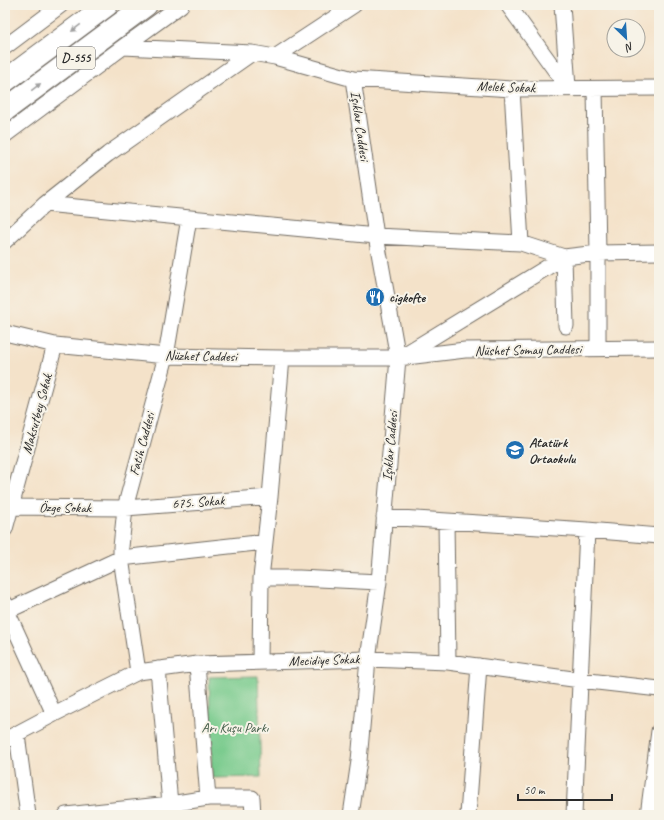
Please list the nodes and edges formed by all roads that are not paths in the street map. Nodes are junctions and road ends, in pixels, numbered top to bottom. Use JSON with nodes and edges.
{"nodes":[{"id":1,"x":61,"y":5,"type":"edge"},
{"id":2,"x":107,"y":5,"type":"edge"},
{"id":3,"x":146,"y":5,"type":"edge"},
{"id":4,"x":181,"y":5,"type":"edge"},
{"id":5,"x":354,"y":5,"type":"edge"},
{"id":6,"x":508,"y":5,"type":"edge"},
{"id":7,"x":562,"y":5,"type":"edge"},
{"id":8,"x":8,"y":40,"type":"edge"},
{"id":9,"x":123,"y":47,"type":"junction"},
{"id":10,"x":252,"y":53,"type":"junction"},
{"id":11,"x":275,"y":57,"type":"junction"},
{"id":12,"x":353,"y":79,"type":"junction"},
{"id":13,"x":5,"y":81,"type":"edge"},
{"id":14,"x":568,"y":88,"type":"junction"},
{"id":15,"x":659,"y":88,"type":"edge"},
{"id":16,"x":512,"y":89,"type":"junction"},
{"id":17,"x":595,"y":89,"type":"junction"},
{"id":18,"x":659,"y":92,"type":"edge"},
{"id":19,"x":5,"y":110,"type":"edge"},
{"id":20,"x":5,"y":135,"type":"edge"},
{"id":21,"x":45,"y":204,"type":"junction"},
{"id":22,"x":189,"y":218,"type":"junction"},
{"id":23,"x":376,"y":236,"type":"junction"},
{"id":24,"x":5,"y":241,"type":"edge"},
{"id":25,"x":521,"y":243,"type":"junction"},
{"id":26,"x":659,"y":252,"type":"edge"},
{"id":27,"x":598,"y":253,"type":"junction"},
{"id":28,"x":564,"y":257,"type":"junction"},
{"id":29,"x":566,"y":326,"type":"dead end"},
{"id":30,"x":5,"y":333,"type":"edge"},
{"id":31,"x":56,"y":345,"type":"junction"},
{"id":32,"x":659,"y":348,"type":"edge"},
{"id":33,"x":598,"y":349,"type":"junction"},
{"id":34,"x":166,"y":356,"type":"junction"},
{"id":35,"x":282,"y":358,"type":"junction"},
{"id":36,"x":398,"y":358,"type":"junction"},
{"id":37,"x":270,"y":497,"type":"junction"},
{"id":38,"x":8,"y":507,"type":"edge"},
{"id":39,"x":125,"y":508,"type":"junction"},
{"id":40,"x":384,"y":517,"type":"junction"},
{"id":41,"x":446,"y":521,"type":"junction"},
{"id":42,"x":5,"y":530,"type":"edge"},
{"id":43,"x":587,"y":530,"type":"junction"},
{"id":44,"x":659,"y":536,"type":"edge"},
{"id":45,"x":265,"y":542,"type":"junction"},
{"id":46,"x":121,"y":558,"type":"junction"},
{"id":47,"x":261,"y":578,"type":"junction"},
{"id":48,"x":379,"y":582,"type":"junction"},
{"id":49,"x":6,"y":609,"type":"edge"},
{"id":50,"x":368,"y":658,"type":"junction"},
{"id":51,"x":260,"y":662,"type":"junction"},
{"id":52,"x":448,"y":662,"type":"junction"},
{"id":53,"x":197,"y":664,"type":"junction"},
{"id":54,"x":479,"y":666,"type":"junction"},
{"id":55,"x":158,"y":669,"type":"junction"},
{"id":56,"x":138,"y":672,"type":"junction"},
{"id":57,"x":580,"y":680,"type":"junction"},
{"id":58,"x":659,"y":689,"type":"edge"},
{"id":59,"x":54,"y":714,"type":"junction"},
{"id":60,"x":659,"y":731,"type":"edge"},
{"id":61,"x":11,"y":738,"type":"edge"},
{"id":62,"x":208,"y":798,"type":"junction"},
{"id":63,"x":170,"y":804,"type":"junction"},
{"id":64,"x":28,"y":815,"type":"edge"},
{"id":65,"x":66,"y":815,"type":"edge"},
{"id":66,"x":253,"y":815,"type":"edge"},
{"id":67,"x":351,"y":815,"type":"edge"},
{"id":68,"x":468,"y":815,"type":"edge"},
{"id":69,"x":574,"y":815,"type":"edge"},
{"id":70,"x":648,"y":815,"type":"edge"}],
"edges":[{"from":1,"to":8,"type":"street"},
{"from":2,"to":13,"type":"highway","number":"D-555","one_way":true},
{"from":19,"to":3,"type":"highway","number":"D-555","one_way":true},
{"from":4,"to":9,"type":"street"},
{"from":5,"to":11,"type":"street"},
{"from":6,"to":14,"type":"street"},
{"from":7,"to":14,"type":"street"},
{"from":9,"to":10,"type":"street","name":"Melek Sokak"},
{"from":9,"to":20,"type":"street"},
{"from":10,"to":11,"type":"street","name":"Melek Sokak"},
{"from":10,"to":21,"type":"street"},
{"from":11,"to":12,"type":"street","name":"Melek Sokak"},
{"from":12,"to":16,"type":"street","name":"Melek Sokak"},
{"from":12,"to":23,"type":"street","name":"Işıklar Caddesi"},
{"from":14,"to":16,"type":"street","name":"Melek Sokak"},
{"from":14,"to":17,"type":"street","name":"Melek Sokak"},
{"from":15,"to":17,"type":"street","name":"Melek Sokak"},
{"from":15,"to":18,"type":"street"},
{"from":16,"to":25,"type":"street"},
{"from":17,"to":27,"type":"street"},
{"from":21,"to":22,"type":"street"},
{"from":21,"to":24,"type":"street"},
{"from":22,"to":23,"type":"street"},
{"from":22,"to":34,"type":"street","name":"Fatih Caddesi"},
{"from":23,"to":25,"type":"street"},
{"from":23,"to":36,"type":"street","name":"Işıklar Caddesi"},
{"from":25,"to":28,"type":"street"},
{"from":26,"to":27,"type":"street"},
{"from":27,"to":28,"type":"street"},
{"from":27,"to":33,"type":"street"},
{"from":28,"to":29,"type":"street"},
{"from":28,"to":36,"type":"street"},
{"from":30,"to":31,"type":"street","name":"Nüzhet Caddesi"},
{"from":31,"to":34,"type":"street","name":"Nüzhet Caddesi"},
{"from":31,"to":38,"type":"street","name":"Maksutbey Sokak"},
{"from":32,"to":33,"type":"street","name":"Nüshet Somay Caddesi"},
{"from":33,"to":36,"type":"street","name":"Nüshet Somay Caddesi"},
{"from":34,"to":35,"type":"street","name":"Nüzhet Caddesi"},
{"from":34,"to":39,"type":"street","name":"Fatih Caddesi"},
{"from":35,"to":36,"type":"street","name":"Nüzhet Caddesi"},
{"from":35,"to":37,"type":"street"},
{"from":36,"to":40,"type":"street","name":"Işıklar Caddesi"},
{"from":37,"to":39,"type":"street","name":"675. Sokak"},
{"from":37,"to":45,"type":"street"},
{"from":38,"to":39,"type":"street","name":"Özge Sokak"},
{"from":38,"to":42,"type":"street","name":"Maksutbey Sokak"},
{"from":39,"to":46,"type":"street","name":"Fatih Caddesi"},
{"from":40,"to":41,"type":"street"},
{"from":40,"to":48,"type":"street","name":"Işıklar Caddesi"},
{"from":41,"to":43,"type":"street"},
{"from":41,"to":52,"type":"street"},
{"from":43,"to":44,"type":"street"},
{"from":43,"to":57,"type":"street"},
{"from":45,"to":46,"type":"street"},
{"from":45,"to":47,"type":"street"},
{"from":46,"to":49,"type":"street"},
{"from":46,"to":56,"type":"street","name":"Fatih Caddesi"},
{"from":47,"to":48,"type":"street"},
{"from":47,"to":51,"type":"street"},
{"from":48,"to":50,"type":"street","name":"Işıklar Caddesi"},
{"from":49,"to":59,"type":"street"},
{"from":50,"to":51,"type":"street","name":"Mecidiye Sokak"},
{"from":50,"to":52,"type":"street","name":"Mecidiye Sokak"},
{"from":50,"to":67,"type":"street","name":"Işıklar Caddesi"},
{"from":51,"to":53,"type":"street","name":"Mecidiye Sokak"},
{"from":52,"to":54,"type":"street","name":"Mecidiye Sokak"},
{"from":53,"to":55,"type":"street","name":"Mecidiye Sokak"},
{"from":53,"to":62,"type":"street"},
{"from":54,"to":57,"type":"street","name":"Mecidiye Sokak"},
{"from":54,"to":68,"type":"street"},
{"from":55,"to":56,"type":"street","name":"Mecidiye Sokak"},
{"from":55,"to":63,"type":"street"},
{"from":56,"to":59,"type":"street","name":"Mecidiye Sokak"},
{"from":57,"to":58,"type":"street","name":"Mecidiye Sokak"},
{"from":57,"to":69,"type":"street"},
{"from":59,"to":61,"type":"street","name":"Mecidiye Sokak"},
{"from":60,"to":70,"type":"street"},
{"from":61,"to":64,"type":"street"},
{"from":62,"to":63,"type":"street"},
{"from":62,"to":66,"type":"street"},
{"from":63,"to":65,"type":"street"}]}
